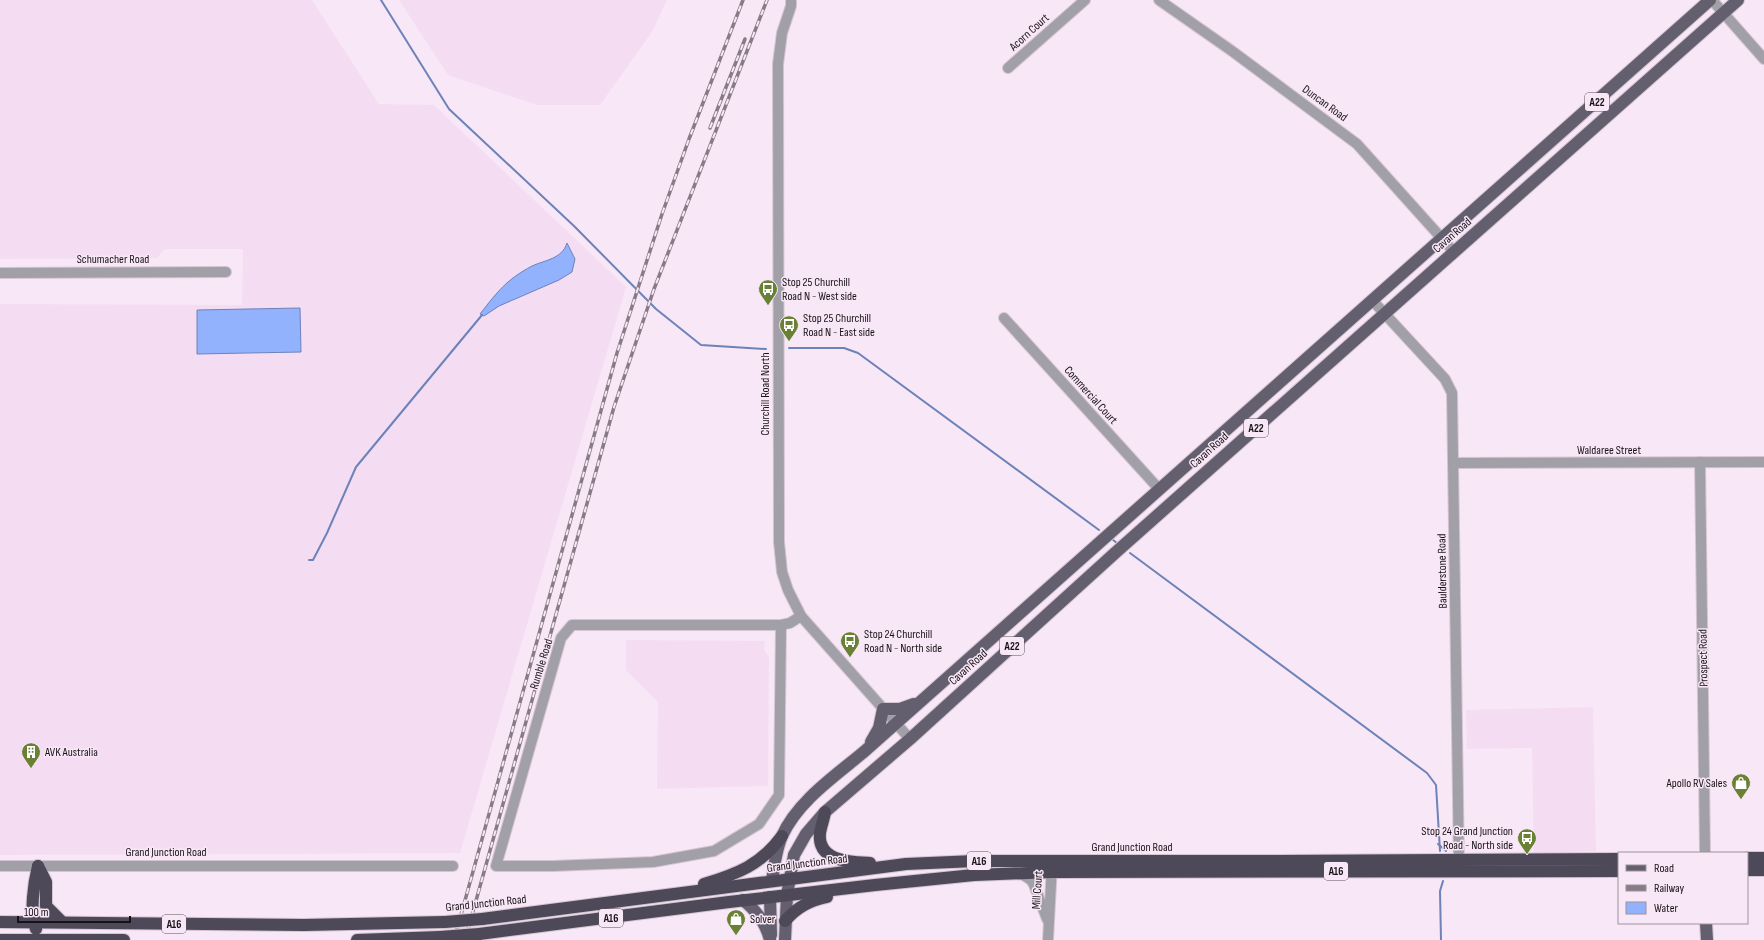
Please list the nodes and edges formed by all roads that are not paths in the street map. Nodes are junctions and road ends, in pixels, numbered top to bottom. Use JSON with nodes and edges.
{"nodes":[{"id":1,"x":1085,"y":0,"type":"edge"},
{"id":2,"x":1159,"y":0,"type":"edge"},
{"id":3,"x":1711,"y":0,"type":"edge"},
{"id":4,"x":1738,"y":0,"type":"edge"},
{"id":5,"x":793,"y":2,"type":"edge"},
{"id":6,"x":1723,"y":13,"type":"junction"},
{"id":7,"x":1764,"y":59,"type":"edge"},
{"id":8,"x":1008,"y":68,"type":"dead end"},
{"id":9,"x":1442,"y":238,"type":"junction"},
{"id":10,"x":1454,"y":252,"type":"junction"},
{"id":11,"x":226,"y":272,"type":"dead end"},
{"id":12,"x":0,"y":273,"type":"edge"},
{"id":13,"x":1372,"y":300,"type":"junction"},
{"id":14,"x":1385,"y":314,"type":"junction"},
{"id":15,"x":1004,"y":318,"type":"dead end"},
{"id":16,"x":1700,"y":462,"type":"junction"},
{"id":17,"x":1764,"y":462,"type":"edge"},
{"id":18,"x":1453,"y":463,"type":"junction"},
{"id":19,"x":1159,"y":489,"type":"junction"},
{"id":20,"x":801,"y":616,"type":"junction"},
{"id":21,"x":781,"y":625,"type":"junction"},
{"id":22,"x":920,"y":702,"type":"junction"},
{"id":23,"x":882,"y":709,"type":"junction"},
{"id":24,"x":895,"y":723,"type":"junction"},
{"id":25,"x":910,"y":739,"type":"junction"},
{"id":26,"x":866,"y":750,"type":"junction"},
{"id":27,"x":825,"y":812,"type":"junction"},
{"id":28,"x":782,"y":836,"type":"junction"},
{"id":29,"x":1705,"y":852,"type":"edge"},
{"id":30,"x":1618,"y":858,"type":"edge"},
{"id":31,"x":1748,"y":858,"type":"edge"},
{"id":32,"x":1764,"y":858,"type":"edge"},
{"id":33,"x":906,"y":864,"type":"junction"},
{"id":34,"x":1459,"y":865,"type":"junction"},
{"id":35,"x":0,"y":866,"type":"edge"},
{"id":36,"x":38,"y":866,"type":"junction"},
{"id":37,"x":452,"y":866,"type":"dead end"},
{"id":38,"x":1052,"y":867,"type":"junction"},
{"id":39,"x":1748,"y":870,"type":"edge"},
{"id":40,"x":1764,"y":870,"type":"edge"},
{"id":41,"x":1618,"y":871,"type":"edge"},
{"id":42,"x":1020,"y":873,"type":"junction"},
{"id":43,"x":789,"y":879,"type":"junction"},
{"id":44,"x":772,"y":881,"type":"junction"},
{"id":45,"x":874,"y":885,"type":"junction"},
{"id":46,"x":670,"y":894,"type":"junction"},
{"id":47,"x":787,"y":895,"type":"junction"},
{"id":48,"x":770,"y":897,"type":"junction"},
{"id":49,"x":743,"y":900,"type":"junction"},
{"id":50,"x":785,"y":921,"type":"junction"},
{"id":51,"x":1048,"y":921,"type":"junction"},
{"id":52,"x":0,"y":922,"type":"edge"},
{"id":53,"x":33,"y":922,"type":"junction"},
{"id":54,"x":62,"y":922,"type":"junction"},
{"id":55,"x":1706,"y":924,"type":"edge"},
{"id":56,"x":50,"y":939,"type":"edge"},
{"id":57,"x":0,"y":940,"type":"edge"},
{"id":58,"x":124,"y":940,"type":"edge"},
{"id":59,"x":357,"y":940,"type":"edge"},
{"id":60,"x":770,"y":940,"type":"edge"},
{"id":61,"x":785,"y":940,"type":"edge"},
{"id":62,"x":1048,"y":940,"type":"edge"},
{"id":63,"x":1706,"y":940,"type":"edge"}],
"edges":[{"from":1,"to":8,"type":"street","name":"Acorn Court"},
{"from":2,"to":9,"type":"street","name":"Duncan Road"},
{"from":3,"to":6,"type":"street"},
{"from":3,"to":9,"type":"main road","name":"Cavan Road","number":"A22"},
{"from":4,"to":6,"type":"main road","name":"Cavan Road","number":"A22"},
{"from":5,"to":20,"type":"street","name":"Churchill Road North"},
{"from":6,"to":7,"type":"street"},
{"from":6,"to":10,"type":"main road","name":"Cavan Road","number":"A22"},
{"from":9,"to":10,"type":"street","name":"Duncan Road"},
{"from":9,"to":13,"type":"main road","name":"Cavan Road","number":"A22"},
{"from":10,"to":14,"type":"main road","name":"Cavan Road","number":"A22"},
{"from":11,"to":12,"type":"street","name":"Schumacher Road"},
{"from":13,"to":14,"type":"street","name":"Baulderstone Road"},
{"from":13,"to":19,"type":"main road","name":"Cavan Road","number":"A22"},
{"from":14,"to":18,"type":"street","name":"Baulderstone Road"},
{"from":14,"to":25,"type":"main road","name":"Cavan Road","number":"A22"},
{"from":15,"to":19,"type":"street","name":"Commercial Court"},
{"from":16,"to":17,"type":"street","name":"Waldaree Street"},
{"from":16,"to":18,"type":"street","name":"Waldaree Street"},
{"from":16,"to":29,"type":"street","name":"Prospect Road"},
{"from":18,"to":34,"type":"street","name":"Baulderstone Road"},
{"from":19,"to":22,"type":"main road","name":"Cavan Road","number":"A22"},
{"from":20,"to":21,"type":"street","name":"Rumble Road"},
{"from":20,"to":23,"type":"street","name":"Churchill Road North"},
{"from":21,"to":21,"type":"street","name":"Rumble Road"},
{"from":22,"to":23,"type":"main road"},
{"from":22,"to":24,"type":"main road","name":"Cavan Road","number":"A22"},
{"from":23,"to":24,"type":"street","name":"Churchill Road North"},
{"from":23,"to":26,"type":"main road"},
{"from":24,"to":25,"type":"street","name":"Churchill Road North"},
{"from":24,"to":26,"type":"main road","name":"Cavan Road","number":"A22"},
{"from":25,"to":27,"type":"main road","name":"Cavan Road","number":"A22"},
{"from":26,"to":28,"type":"main road","name":"Cavan Road","number":"A22"},
{"from":27,"to":33,"type":"highway"},
{"from":27,"to":43,"type":"main road","name":"Cavan Road","number":"A22"},
{"from":28,"to":44,"type":"main road","name":"Cavan Road","number":"A22"},
{"from":28,"to":46,"type":"highway"},
{"from":30,"to":34,"type":"highway","name":"Grand Junction Road","number":"A16"},
{"from":31,"to":32,"type":"highway"},
{"from":33,"to":38,"type":"highway","name":"Grand Junction Road","number":"A16"},
{"from":33,"to":43,"type":"highway","name":"Grand Junction Road","number":"A16"},
{"from":34,"to":38,"type":"highway","name":"Grand Junction Road","number":"A16"},
{"from":34,"to":41,"type":"highway","name":"Grand Junction Road","number":"A16"},
{"from":35,"to":36,"type":"street","name":"Grand Junction Road"},
{"from":36,"to":37,"type":"street","name":"Grand Junction Road"},
{"from":36,"to":53,"type":"highway"},
{"from":36,"to":54,"type":"highway"},
{"from":38,"to":42,"type":"highway","name":"Grand Junction Road","number":"A16"},
{"from":38,"to":51,"type":"street","name":"Mill Court"},
{"from":39,"to":40,"type":"highway"},
{"from":42,"to":45,"type":"highway","name":"Grand Junction Road","number":"A16"},
{"from":42,"to":51,"type":"street","name":"Mill Court"},
{"from":43,"to":44,"type":"highway","name":"Grand Junction Road","number":"A16"},
{"from":43,"to":47,"type":"main road","name":"Cavan Road","number":"A22"},
{"from":44,"to":46,"type":"highway","name":"Grand Junction Road","number":"A16"},
{"from":44,"to":48,"type":"highway","name":"Cavan Road","number":"A22"},
{"from":45,"to":47,"type":"highway","name":"Grand Junction Road","number":"A16"},
{"from":45,"to":50,"type":"highway"},
{"from":46,"to":54,"type":"highway","name":"Grand Junction Road","number":"A16","bridge":true},
{"from":47,"to":48,"type":"highway","name":"Grand Junction Road","number":"A16"},
{"from":47,"to":50,"type":"main road","number":"A22"},
{"from":48,"to":49,"type":"highway","name":"Grand Junction Road","number":"A16"},
{"from":48,"to":60,"type":"main road","number":"A22"},
{"from":49,"to":59,"type":"highway","name":"Grand Junction Road","number":"A16","bridge":true},
{"from":49,"to":60,"type":"main road"},
{"from":50,"to":61,"type":"main road","number":"A22"},
{"from":51,"to":62,"type":"street","name":"Mill Court"},
{"from":52,"to":53,"type":"highway","name":"Grand Junction Road","number":"A16"},
{"from":53,"to":54,"type":"highway","name":"Grand Junction Road","number":"A16"},
{"from":53,"to":56,"type":"highway"},
{"from":55,"to":63,"type":"main road"},
{"from":56,"to":57,"type":"highway"},
{"from":56,"to":58,"type":"highway"}]}
